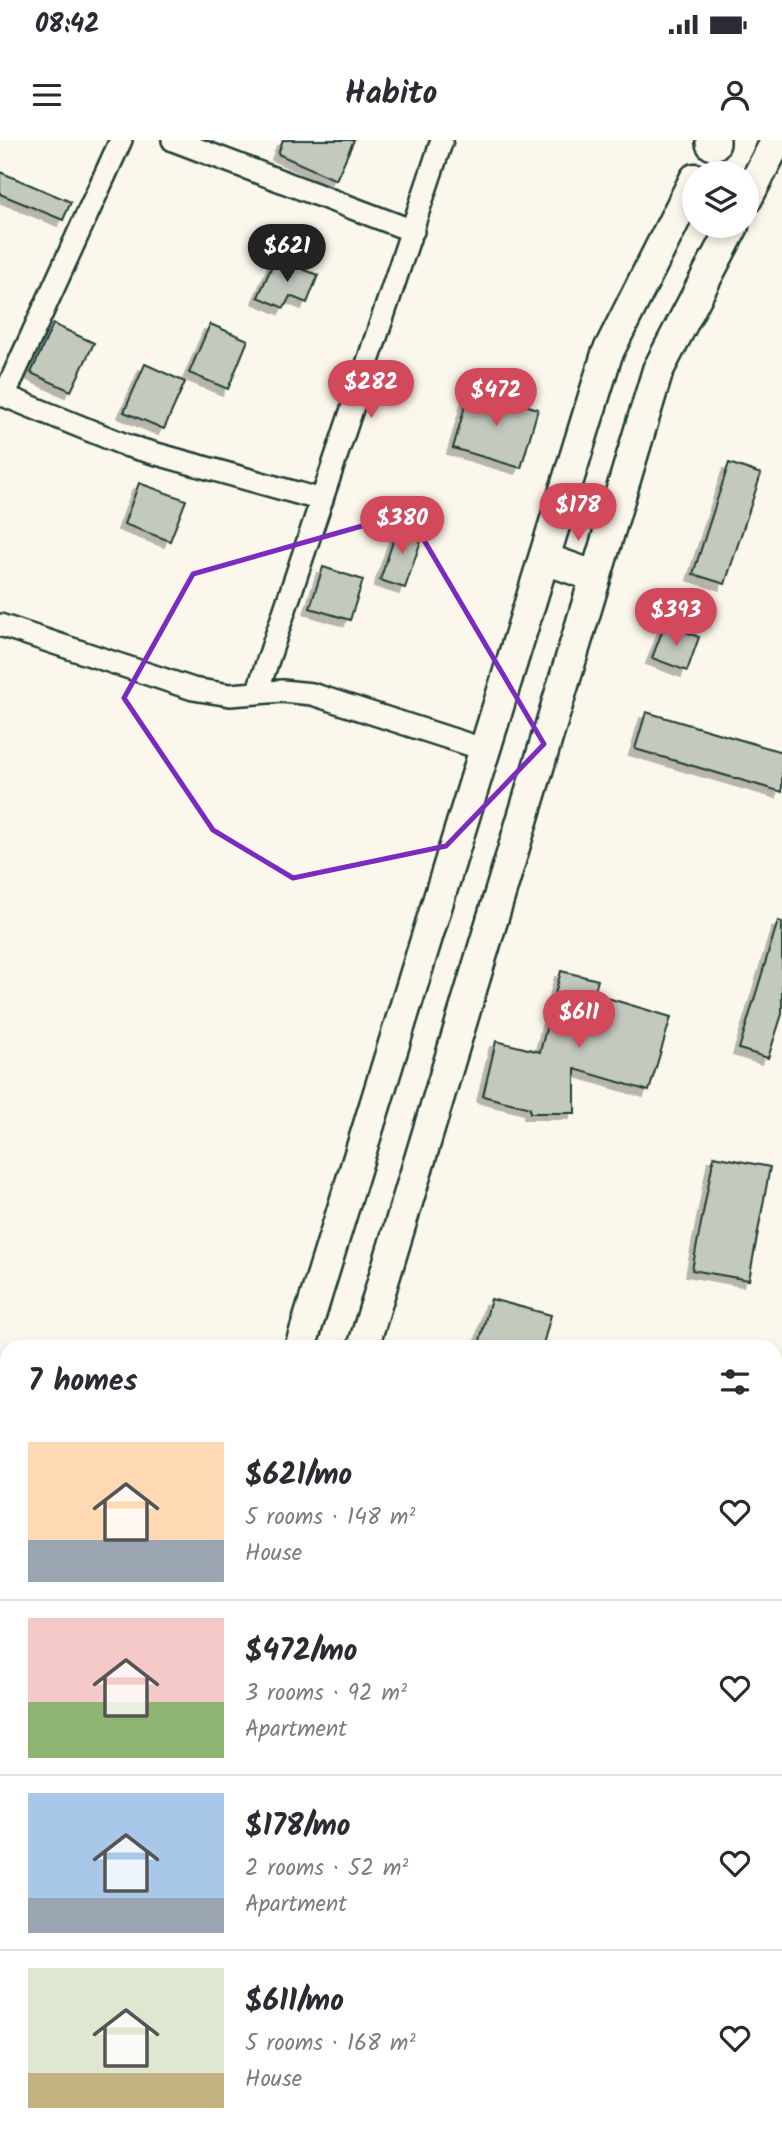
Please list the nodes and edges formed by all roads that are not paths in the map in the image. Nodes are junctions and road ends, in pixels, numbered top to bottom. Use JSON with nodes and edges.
{"nodes":[{"id":1,"x":121,"y":140,"type":"edge"},
{"id":2,"x":173,"y":140,"type":"edge"},
{"id":3,"x":442,"y":140,"type":"edge"},
{"id":4,"x":777,"y":140,"type":"edge"},
{"id":5,"x":713,"y":141,"type":"edge"},
{"id":6,"x":703,"y":161,"type":"edge"},
{"id":7,"x":759,"y":175,"type":"edge"},
{"id":8,"x":682,"y":204,"type":"edge"},
{"id":9,"x":413,"y":231,"type":"junction"},
{"id":10,"x":727,"y":238,"type":"edge"},
{"id":11,"x":2,"y":395,"type":"edge"},
{"id":12,"x":322,"y":500,"type":"junction"},
{"id":13,"x":545,"y":559,"type":"junction"},
{"id":14,"x":594,"y":576,"type":"junction"},
{"id":15,"x":0,"y":625,"type":"edge"},
{"id":16,"x":257,"y":693,"type":"junction"},
{"id":17,"x":486,"y":750,"type":"junction"},
{"id":18,"x":302,"y":1340,"type":"edge"},
{"id":19,"x":365,"y":1340,"type":"edge"}],
"edges":[{"from":1,"to":11,"type":"street"},
{"from":2,"to":9,"type":"street"},
{"from":3,"to":9,"type":"street"},
{"from":4,"to":7,"type":"main road"},
{"from":5,"to":6,"type":"main road"},
{"from":8,"to":13,"type":"main road"},
{"from":9,"to":12,"type":"street"},
{"from":10,"to":14,"type":"main road"},
{"from":11,"to":12,"type":"street"},
{"from":12,"to":16,"type":"street"},
{"from":13,"to":14,"type":"main road"},
{"from":13,"to":17,"type":"main road"},
{"from":14,"to":19,"type":"main road"},
{"from":15,"to":16,"type":"street"},
{"from":16,"to":17,"type":"street"},
{"from":17,"to":18,"type":"main road"}]}
